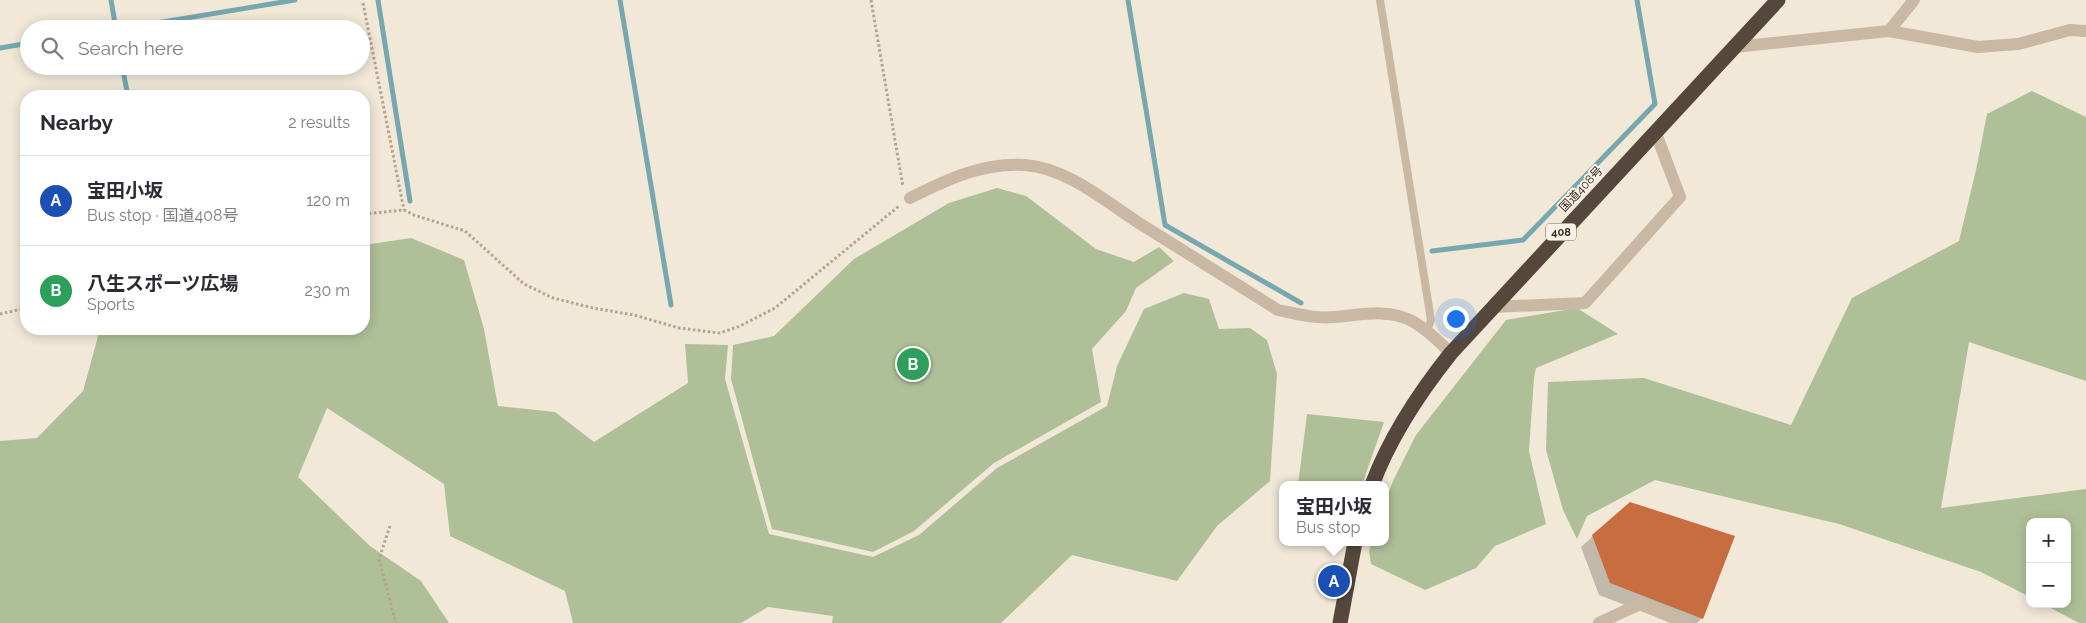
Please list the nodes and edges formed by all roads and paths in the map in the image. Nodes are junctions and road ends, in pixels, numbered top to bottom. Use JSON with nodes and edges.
{"nodes":[{"id":1,"x":871,"y":0,"type":"edge"},
{"id":2,"x":1380,"y":0,"type":"edge"},
{"id":3,"x":1778,"y":0,"type":"edge"},
{"id":4,"x":1914,"y":0,"type":"edge"},
{"id":5,"x":363,"y":3,"type":"dead end"},
{"id":6,"x":366,"y":20,"type":"edge"},
{"id":7,"x":1889,"y":31,"type":"junction"},
{"id":8,"x":2086,"y":31,"type":"edge"},
{"id":9,"x":370,"y":38,"type":"edge"},
{"id":10,"x":1735,"y":47,"type":"junction"},
{"id":11,"x":1655,"y":131,"type":"junction"},
{"id":12,"x":910,"y":198,"type":"junction"},
{"id":13,"x":404,"y":210,"type":"junction"},
{"id":14,"x":370,"y":213,"type":"edge"},
{"id":15,"x":1493,"y":307,"type":"junction"},
{"id":16,"x":20,"y":309,"type":"edge"},
{"id":17,"x":0,"y":314,"type":"edge"},
{"id":18,"x":1427,"y":331,"type":"junction"},
{"id":19,"x":1451,"y":353,"type":"junction"},
{"id":20,"x":1374,"y":481,"type":"edge"},
{"id":21,"x":390,"y":526,"type":"dead end"},
{"id":22,"x":1353,"y":546,"type":"edge"},
{"id":23,"x":396,"y":623,"type":"edge"},
{"id":24,"x":1340,"y":623,"type":"edge"},
{"id":25,"x":1599,"y":623,"type":"edge"},
{"id":26,"x":1686,"y":623,"type":"edge"}],
"edges":[{"from":1,"to":12,"type":"path"},
{"from":2,"to":18,"type":"lane"},
{"from":3,"to":10,"type":"highway","name":"国道408号","number":"408"},
{"from":4,"to":7,"type":"street"},
{"from":5,"to":6,"type":"path"},
{"from":7,"to":8,"type":"street"},
{"from":7,"to":10,"type":"street"},
{"from":9,"to":13,"type":"path"},
{"from":10,"to":11,"type":"highway","name":"国道408号","number":"408"},
{"from":11,"to":15,"type":"highway","name":"国道408号","number":"408"},
{"from":11,"to":15,"type":"street"},
{"from":12,"to":13,"type":"path"},
{"from":12,"to":18,"type":"street"},
{"from":13,"to":14,"type":"path"},
{"from":15,"to":19,"type":"highway","name":"国道408号","number":"408"},
{"from":16,"to":17,"type":"path"},
{"from":18,"to":19,"type":"street"},
{"from":19,"to":20,"type":"highway","name":"国道408号","number":"408"},
{"from":21,"to":23,"type":"path"},
{"from":22,"to":24,"type":"highway"},
{"from":25,"to":26,"type":"street"}]}
